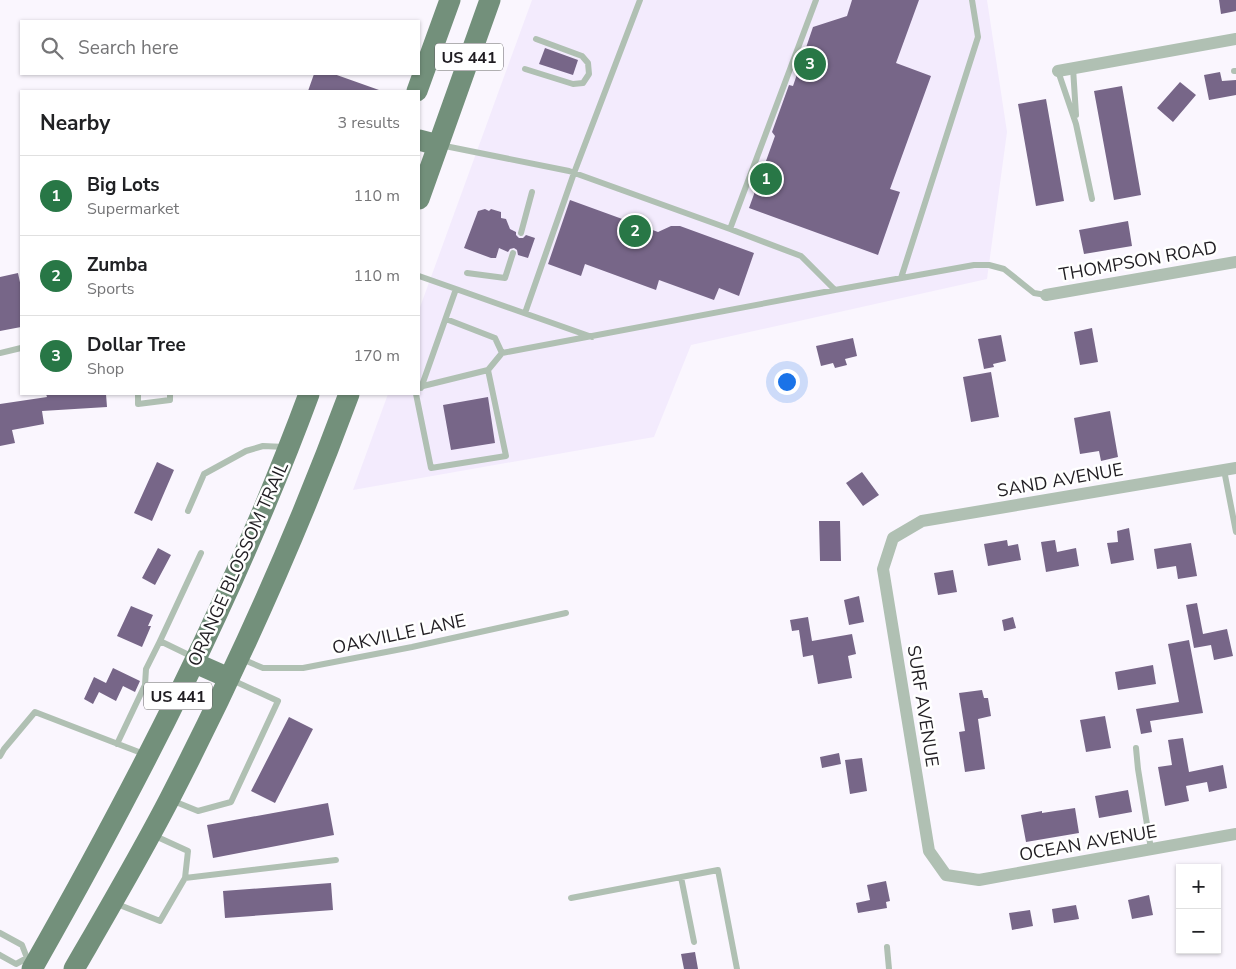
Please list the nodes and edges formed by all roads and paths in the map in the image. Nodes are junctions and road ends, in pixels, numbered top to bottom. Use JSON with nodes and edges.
{"nodes":[{"id":1,"x":450,"y":0,"type":"edge"},
{"id":2,"x":490,"y":0,"type":"edge"},
{"id":3,"x":640,"y":0,"type":"edge"},
{"id":4,"x":816,"y":0,"type":"edge"},
{"id":5,"x":972,"y":0,"type":"edge"},
{"id":6,"x":536,"y":38,"type":"dead end"},
{"id":7,"x":1236,"y":40,"type":"edge"},
{"id":8,"x":525,"y":68,"type":"dead end"},
{"id":9,"x":1073,"y":68,"type":"junction"},
{"id":10,"x":1058,"y":71,"type":"joint"},
{"id":11,"x":417,"y":90,"type":"edge"},
{"id":12,"x":1076,"y":124,"type":"junction"},
{"id":13,"x":428,"y":142,"type":"edge"},
{"id":14,"x":574,"y":173,"type":"junction"},
{"id":15,"x":532,"y":192,"type":"dead end"},
{"id":16,"x":420,"y":193,"type":"edge"},
{"id":17,"x":1092,"y":199,"type":"dead end"},
{"id":18,"x":730,"y":229,"type":"junction"},
{"id":19,"x":521,"y":233,"type":"dead end"},
{"id":20,"x":513,"y":253,"type":"dead end"},
{"id":21,"x":1236,"y":262,"type":"edge"},
{"id":22,"x":467,"y":273,"type":"dead end"},
{"id":23,"x":420,"y":276,"type":"edge"},
{"id":24,"x":901,"y":278,"type":"junction"},
{"id":25,"x":456,"y":289,"type":"junction"},
{"id":26,"x":835,"y":290,"type":"junction"},
{"id":27,"x":1046,"y":295,"type":"joint"},
{"id":28,"x":525,"y":313,"type":"junction"},
{"id":29,"x":446,"y":319,"type":"junction"},
{"id":30,"x":592,"y":337,"type":"junction"},
{"id":31,"x":20,"y":348,"type":"edge"},
{"id":32,"x":0,"y":353,"type":"edge"},
{"id":33,"x":502,"y":353,"type":"junction"},
{"id":34,"x":488,"y":370,"type":"junction"},
{"id":35,"x":421,"y":388,"type":"edge"},
{"id":36,"x":138,"y":395,"type":"edge"},
{"id":37,"x":170,"y":395,"type":"edge"},
{"id":38,"x":309,"y":395,"type":"edge"},
{"id":39,"x":349,"y":395,"type":"edge"},
{"id":40,"x":416,"y":395,"type":"edge"},
{"id":41,"x":288,"y":447,"type":"junction"},
{"id":42,"x":1230,"y":469,"type":"edge"},
{"id":43,"x":188,"y":511,"type":"dead end"},
{"id":44,"x":1236,"y":532,"type":"edge"},
{"id":45,"x":893,"y":538,"type":"joint"},
{"id":46,"x":201,"y":553,"type":"dead end"},
{"id":47,"x":566,"y":613,"type":"dead end"},
{"id":48,"x":160,"y":641,"type":"junction"},
{"id":49,"x":239,"y":658,"type":"junction"},
{"id":50,"x":196,"y":661,"type":"junction"},
{"id":51,"x":229,"y":678,"type":"junction"},
{"id":52,"x":117,"y":744,"type":"junction"},
{"id":53,"x":1136,"y":748,"type":"dead end"},
{"id":54,"x":0,"y":756,"type":"edge"},
{"id":55,"x":148,"y":756,"type":"junction"},
{"id":56,"x":169,"y":799,"type":"junction"},
{"id":57,"x":150,"y":834,"type":"junction"},
{"id":58,"x":1236,"y":834,"type":"edge"},
{"id":59,"x":1151,"y":849,"type":"junction"},
{"id":60,"x":336,"y":860,"type":"dead end"},
{"id":61,"x":946,"y":875,"type":"joint"},
{"id":62,"x":681,"y":877,"type":"junction"},
{"id":63,"x":185,"y":878,"type":"junction"},
{"id":64,"x":571,"y":898,"type":"dead end"},
{"id":65,"x":112,"y":902,"type":"junction"},
{"id":66,"x":0,"y":933,"type":"edge"},
{"id":67,"x":694,"y":942,"type":"dead end"},
{"id":68,"x":887,"y":947,"type":"dead end"},
{"id":69,"x":0,"y":955,"type":"edge"},
{"id":70,"x":36,"y":964,"type":"edge"},
{"id":71,"x":74,"y":969,"type":"edge"},
{"id":72,"x":737,"y":969,"type":"edge"},
{"id":73,"x":889,"y":969,"type":"edge"}],
"edges":[{"from":1,"to":11,"type":"main road","number":"US 441"},
{"from":2,"to":13,"type":"main road","number":"US 441"},
{"from":3,"to":14,"type":"lane"},
{"from":4,"to":18,"type":"lane"},
{"from":5,"to":24,"type":"lane"},
{"from":6,"to":8,"type":"lane"},
{"from":7,"to":9,"type":"street"},
{"from":9,"to":10,"type":"street"},
{"from":9,"to":12,"type":"lane"},
{"from":10,"to":12,"type":"lane"},
{"from":12,"to":17,"type":"lane"},
{"from":13,"to":14,"type":"lane"},
{"from":13,"to":16,"type":"main road","number":"US 441"},
{"from":14,"to":18,"type":"lane"},
{"from":14,"to":28,"type":"lane"},
{"from":15,"to":19,"type":"lane"},
{"from":18,"to":26,"type":"lane"},
{"from":20,"to":22,"type":"lane"},
{"from":21,"to":27,"type":"street","name":"THOMPSON ROAD"},
{"from":23,"to":25,"type":"lane"},
{"from":24,"to":26,"type":"lane"},
{"from":24,"to":27,"type":"lane"},
{"from":25,"to":28,"type":"lane"},
{"from":25,"to":29,"type":"lane"},
{"from":26,"to":30,"type":"lane"},
{"from":28,"to":30,"type":"lane"},
{"from":29,"to":33,"type":"lane"},
{"from":29,"to":35,"type":"lane"},
{"from":30,"to":33,"type":"lane"},
{"from":31,"to":32,"type":"lane"},
{"from":33,"to":34,"type":"lane"},
{"from":34,"to":35,"type":"lane"},
{"from":34,"to":40,"type":"lane"},
{"from":36,"to":37,"type":"lane"},
{"from":38,"to":41,"type":"main road","name":"ORANGE BLOSSOM TRAIL","number":"US 441"},
{"from":39,"to":49,"type":"main road","number":"US 441"},
{"from":41,"to":43,"type":"lane"},
{"from":41,"to":50,"type":"main road","name":"ORANGE BLOSSOM TRAIL","number":"US 441"},
{"from":42,"to":44,"type":"lane"},
{"from":42,"to":45,"type":"street","name":"SAND AVENUE"},
{"from":45,"to":61,"type":"street","name":"SURF AVENUE"},
{"from":46,"to":48,"type":"lane"},
{"from":47,"to":49,"type":"lane","name":"OAKVILLE LANE"},
{"from":48,"to":50,"type":"lane"},
{"from":48,"to":52,"type":"lane"},
{"from":49,"to":51,"type":"main road","number":"US 441"},
{"from":50,"to":51,"type":"main road"},
{"from":50,"to":55,"type":"main road","name":"ORANGE BLOSSOM TRAIL","number":"US 441"},
{"from":51,"to":56,"type":"main road","number":"US 441"},
{"from":51,"to":56,"type":"lane"},
{"from":52,"to":54,"type":"lane"},
{"from":52,"to":55,"type":"lane"},
{"from":53,"to":59,"type":"lane"},
{"from":55,"to":70,"type":"main road","name":"ORANGE BLOSSOM TRAIL","number":"US 441"},
{"from":56,"to":57,"type":"main road","number":"US 441"},
{"from":57,"to":63,"type":"lane"},
{"from":57,"to":65,"type":"main road","number":"US 441"},
{"from":58,"to":59,"type":"street","name":"OCEAN AVENUE"},
{"from":59,"to":61,"type":"street","name":"OCEAN AVENUE"},
{"from":60,"to":63,"type":"lane"},
{"from":62,"to":64,"type":"lane"},
{"from":62,"to":67,"type":"lane"},
{"from":62,"to":72,"type":"lane"},
{"from":63,"to":65,"type":"lane"},
{"from":65,"to":71,"type":"main road","number":"US 441"},
{"from":66,"to":70,"type":"lane"},
{"from":68,"to":73,"type":"lane"},
{"from":69,"to":70,"type":"lane"}]}
